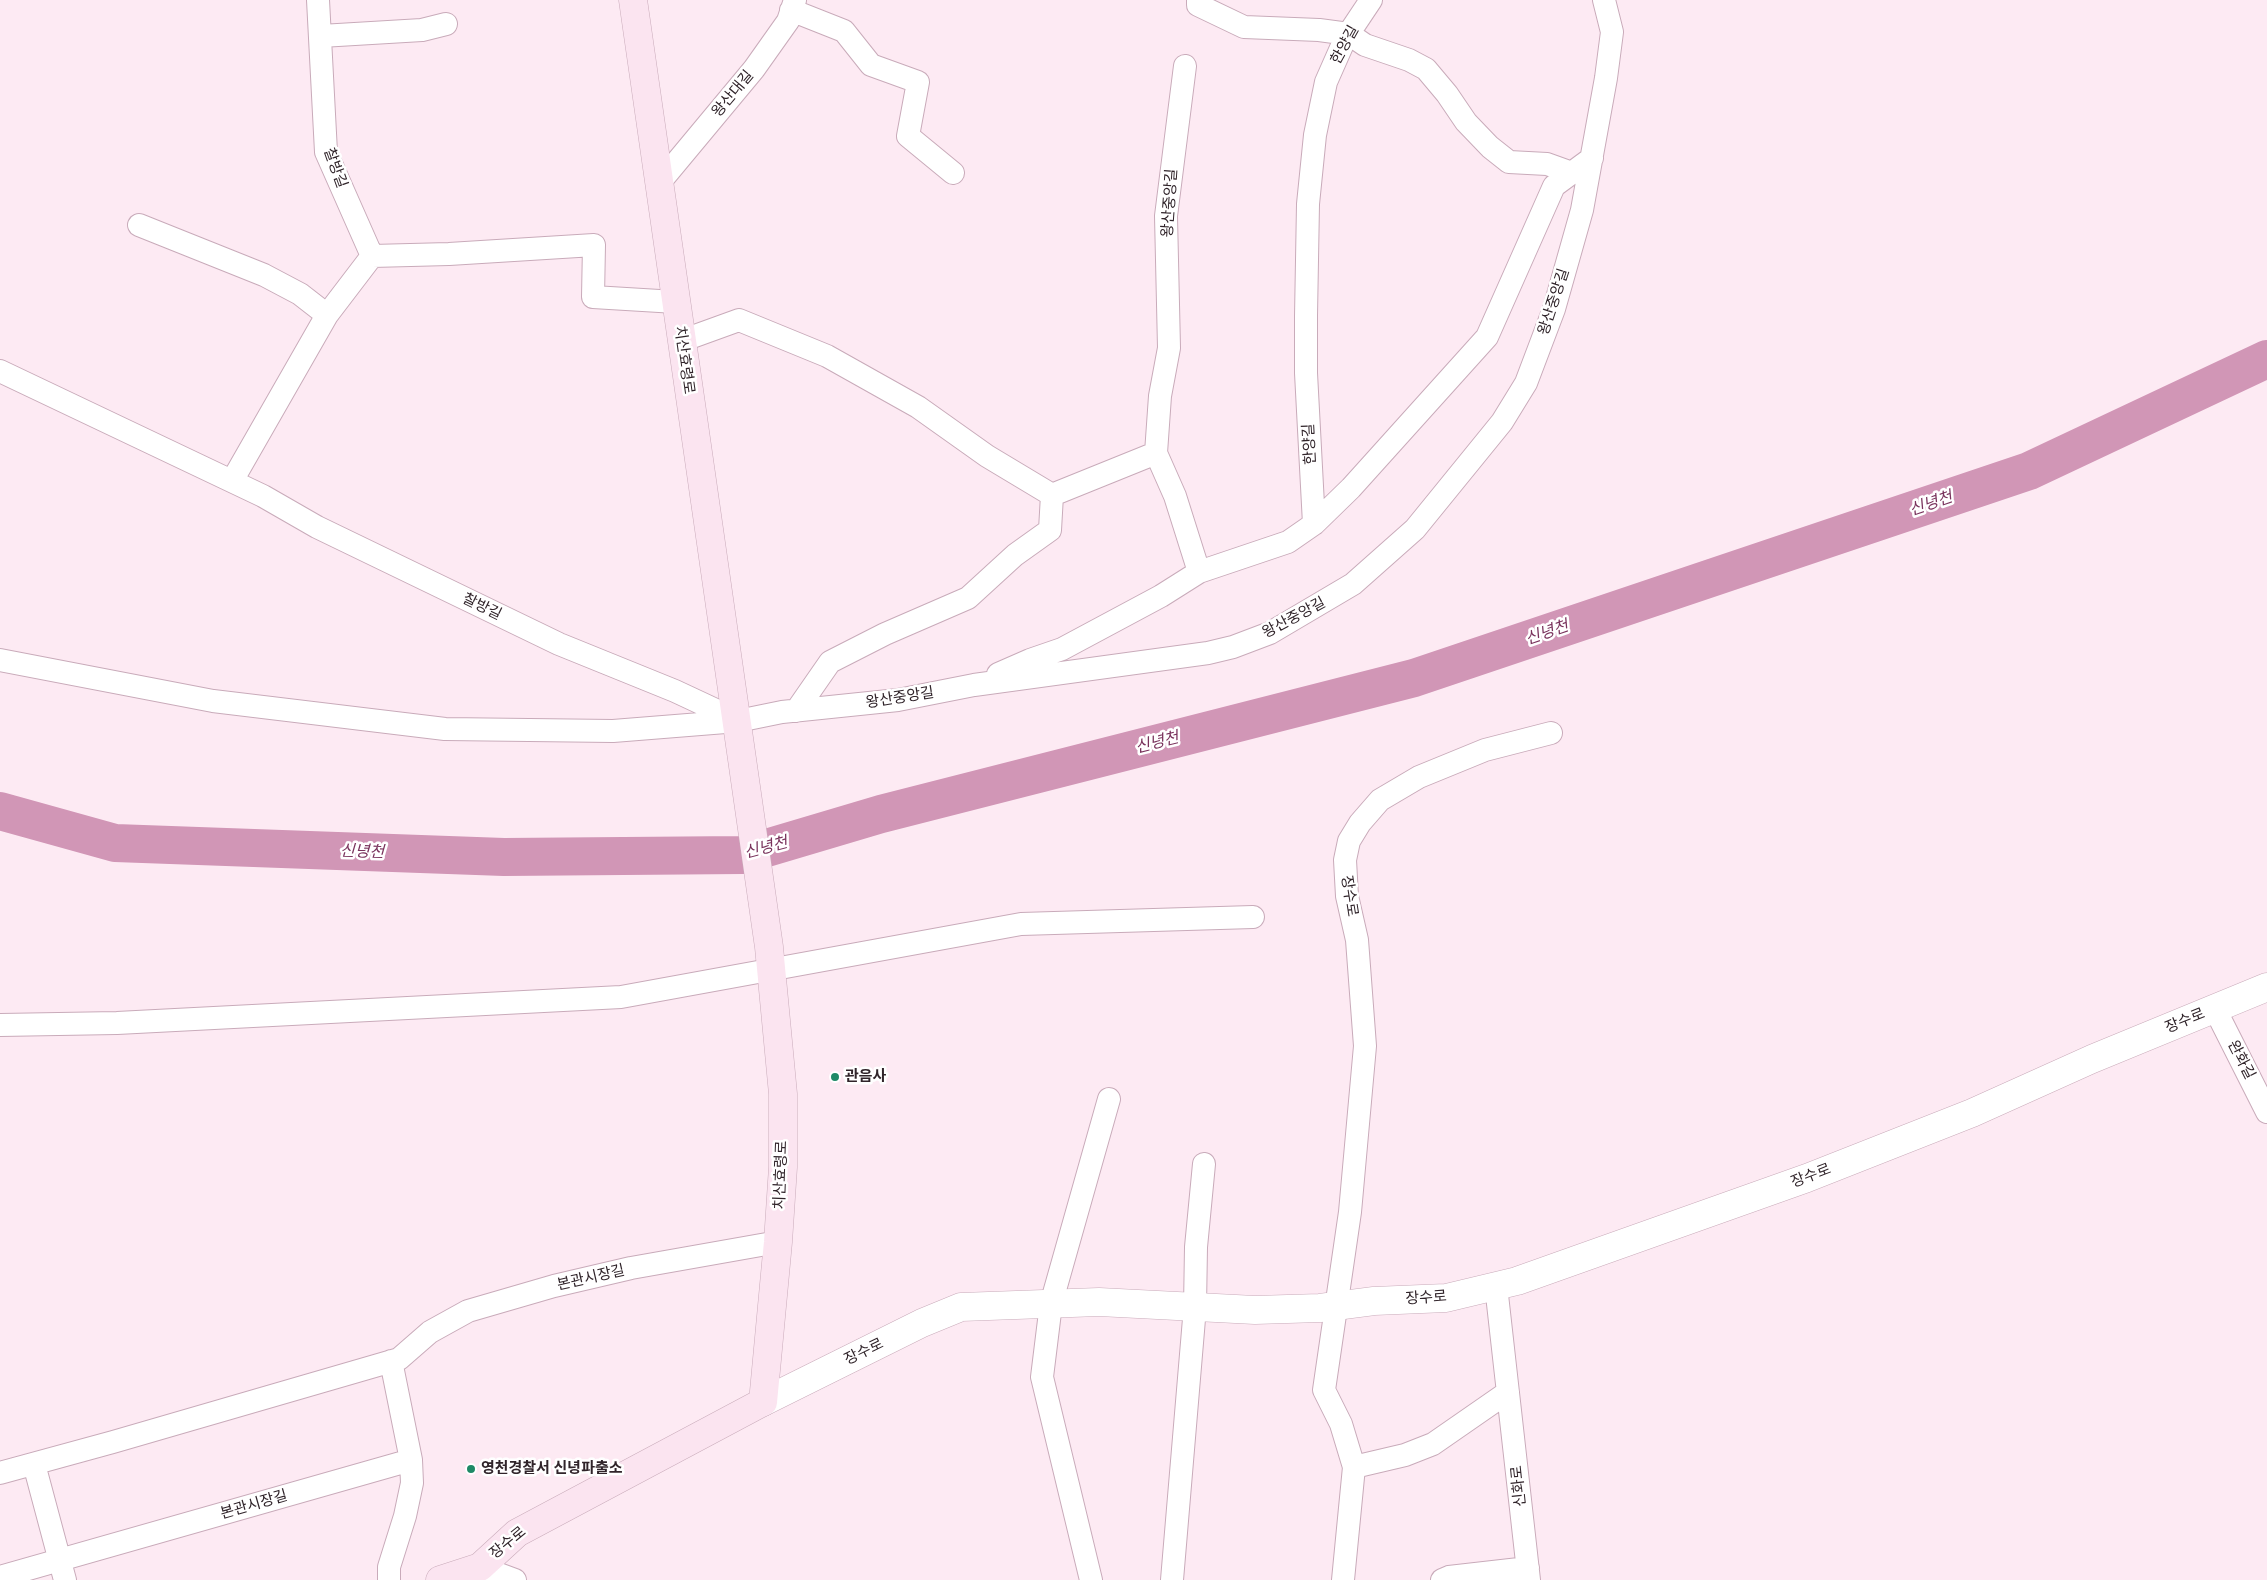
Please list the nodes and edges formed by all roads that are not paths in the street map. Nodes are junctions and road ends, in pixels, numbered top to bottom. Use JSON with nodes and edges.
{"nodes":[{"id":1,"x":318,"y":0,"type":"edge"},
{"id":2,"x":633,"y":0,"type":"edge"},
{"id":3,"x":1198,"y":0,"type":"edge"},
{"id":4,"x":1371,"y":0,"type":"edge"},
{"id":5,"x":1604,"y":0,"type":"edge"},
{"id":6,"x":793,"y":5,"type":"edge"},
{"id":7,"x":446,"y":24,"type":"dead end"},
{"id":8,"x":1349,"y":34,"type":"junction"},
{"id":9,"x":321,"y":36,"type":"junction"},
{"id":10,"x":1185,"y":66,"type":"dead end"},
{"id":11,"x":1592,"y":158,"type":"junction"},
{"id":12,"x":1572,"y":173,"type":"junction"},
{"id":13,"x":953,"y":174,"type":"dead end"},
{"id":14,"x":660,"y":182,"type":"junction"},
{"id":15,"x":139,"y":225,"type":"dead end"},
{"id":16,"x":372,"y":256,"type":"junction"},
{"id":17,"x":676,"y":302,"type":"junction"},
{"id":18,"x":326,"y":315,"type":"junction"},
{"id":19,"x":681,"y":341,"type":"junction"},
{"id":20,"x":0,"y":371,"type":"edge"},
{"id":21,"x":1156,"y":453,"type":"junction"},
{"id":22,"x":232,"y":481,"type":"junction"},
{"id":23,"x":1052,"y":495,"type":"junction"},
{"id":24,"x":1314,"y":524,"type":"junction"},
{"id":25,"x":1198,"y":572,"type":"junction"},
{"id":26,"x":0,"y":660,"type":"edge"},
{"id":27,"x":974,"y":685,"type":"junction"},
{"id":28,"x":796,"y":711,"type":"junction"},
{"id":29,"x":738,"y":720,"type":"junction"},
{"id":30,"x":1551,"y":733,"type":"dead end"},
{"id":31,"x":1252,"y":916,"type":"dead end"},
{"id":32,"x":770,"y":958,"type":"junction"},
{"id":33,"x":2267,"y":987,"type":"edge"},
{"id":34,"x":2215,"y":1009,"type":"junction"},
{"id":35,"x":0,"y":1025,"type":"edge"},
{"id":36,"x":1109,"y":1099,"type":"dead end"},
{"id":37,"x":2267,"y":1112,"type":"edge"},
{"id":38,"x":1204,"y":1164,"type":"dead end"},
{"id":39,"x":778,"y":1242,"type":"junction"},
{"id":40,"x":1496,"y":1286,"type":"junction"},
{"id":41,"x":1051,"y":1304,"type":"junction"},
{"id":42,"x":1337,"y":1306,"type":"junction"},
{"id":43,"x":1195,"y":1307,"type":"junction"},
{"id":44,"x":391,"y":1361,"type":"junction"},
{"id":45,"x":1508,"y":1392,"type":"junction"},
{"id":46,"x":763,"y":1402,"type":"junction"},
{"id":47,"x":411,"y":1460,"type":"junction"},
{"id":48,"x":34,"y":1464,"type":"junction"},
{"id":49,"x":1354,"y":1467,"type":"junction"},
{"id":50,"x":0,"y":1473,"type":"edge"},
{"id":51,"x":480,"y":1567,"type":"junction"},
{"id":52,"x":62,"y":1570,"type":"edge"},
{"id":53,"x":1528,"y":1574,"type":"edge"},
{"id":54,"x":0,"y":1577,"type":"edge"},
{"id":55,"x":389,"y":1580,"type":"edge"},
{"id":56,"x":440,"y":1580,"type":"edge"},
{"id":57,"x":515,"y":1580,"type":"edge"},
{"id":58,"x":1091,"y":1580,"type":"edge"},
{"id":59,"x":1172,"y":1580,"type":"edge"},
{"id":60,"x":1343,"y":1580,"type":"edge"},
{"id":61,"x":1442,"y":1580,"type":"edge"}],
"edges":[{"from":1,"to":9,"type":"street","name":"찰방길"},
{"from":2,"to":14,"type":"main road","name":"치산효령로"},
{"from":3,"to":8,"type":"street"},
{"from":4,"to":8,"type":"street","name":"한양길"},
{"from":5,"to":11,"type":"street","name":"왕산중앙길"},
{"from":6,"to":13,"type":"street"},
{"from":6,"to":14,"type":"street","name":"왕산대길"},
{"from":7,"to":9,"type":"street"},
{"from":8,"to":12,"type":"street"},
{"from":8,"to":24,"type":"street","name":"한양길"},
{"from":9,"to":16,"type":"street","name":"찰방길"},
{"from":10,"to":21,"type":"street","name":"왕산중앙길"},
{"from":11,"to":12,"type":"street"},
{"from":11,"to":27,"type":"street","name":"왕산중앙길"},
{"from":12,"to":24,"type":"street"},
{"from":14,"to":17,"type":"main road","name":"치산효령로"},
{"from":15,"to":18,"type":"street"},
{"from":16,"to":17,"type":"street"},
{"from":16,"to":18,"type":"street"},
{"from":17,"to":19,"type":"main road","name":"치산효령로"},
{"from":18,"to":22,"type":"street"},
{"from":19,"to":23,"type":"street"},
{"from":19,"to":29,"type":"main road","name":"치산효령로"},
{"from":20,"to":22,"type":"street","name":"찰방길"},
{"from":21,"to":23,"type":"street"},
{"from":21,"to":25,"type":"street","name":"왕산중앙길"},
{"from":22,"to":29,"type":"street","name":"찰방길"},
{"from":23,"to":28,"type":"street"},
{"from":24,"to":25,"type":"street"},
{"from":25,"to":27,"type":"street"},
{"from":26,"to":29,"type":"street","name":"왕산중앙길"},
{"from":27,"to":28,"type":"street","name":"왕산중앙길"},
{"from":28,"to":29,"type":"street","name":"왕산중앙길"},
{"from":29,"to":32,"type":"main road","name":"치산효령로"},
{"from":30,"to":42,"type":"street","name":"장수로"},
{"from":31,"to":32,"type":"street"},
{"from":32,"to":35,"type":"street"},
{"from":32,"to":39,"type":"main road","name":"치산효령로"},
{"from":33,"to":34,"type":"street","name":"장수로"},
{"from":34,"to":37,"type":"street","name":"완화길"},
{"from":34,"to":40,"type":"street","name":"장수로"},
{"from":36,"to":41,"type":"street"},
{"from":38,"to":43,"type":"street"},
{"from":39,"to":44,"type":"street","name":"본관시장길"},
{"from":39,"to":46,"type":"main road","name":"치산효령로"},
{"from":40,"to":42,"type":"street","name":"장수로"},
{"from":40,"to":45,"type":"street","name":"신화로"},
{"from":41,"to":43,"type":"street","name":"장수로"},
{"from":41,"to":46,"type":"street","name":"장수로"},
{"from":41,"to":58,"type":"street"},
{"from":42,"to":43,"type":"street","name":"장수로"},
{"from":42,"to":49,"type":"street","name":"장수로"},
{"from":43,"to":59,"type":"street"},
{"from":44,"to":47,"type":"street"},
{"from":44,"to":48,"type":"street","name":"본관시장길"},
{"from":45,"to":49,"type":"street"},
{"from":45,"to":53,"type":"street","name":"신화로"},
{"from":46,"to":51,"type":"main road","name":"장수로"},
{"from":47,"to":52,"type":"street","name":"본관시장길"},
{"from":47,"to":55,"type":"street"},
{"from":48,"to":50,"type":"street","name":"본관시장길"},
{"from":48,"to":52,"type":"street"},
{"from":49,"to":60,"type":"street","name":"장수로"},
{"from":51,"to":56,"type":"main road","name":"장수로"},
{"from":51,"to":57,"type":"street"},
{"from":52,"to":54,"type":"street","name":"본관시장길"},
{"from":53,"to":61,"type":"street"}]}
